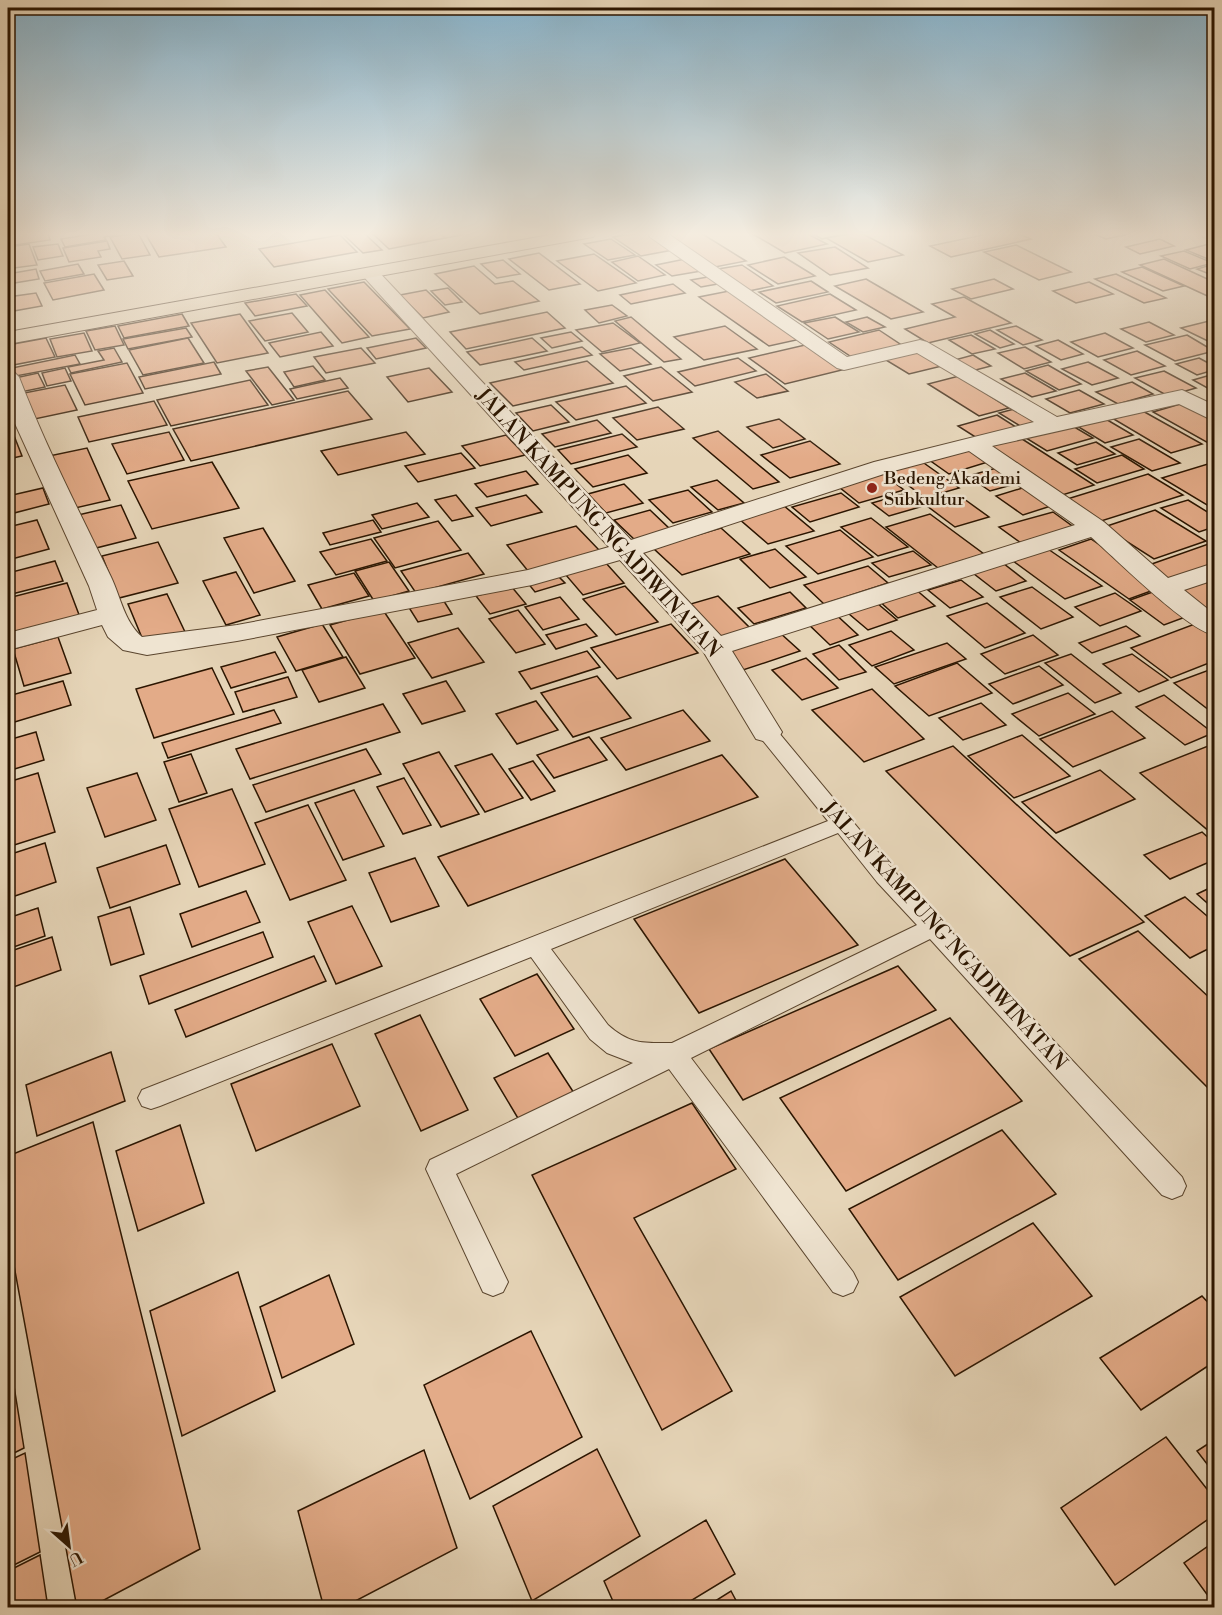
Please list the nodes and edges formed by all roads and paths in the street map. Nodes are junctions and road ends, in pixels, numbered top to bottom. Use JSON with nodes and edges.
{"nodes":[{"id":1,"x":173,"y":308,"type":"edge"},
{"id":2,"x":403,"y":308,"type":"edge"},
{"id":3,"x":765,"y":308,"type":"edge"},
{"id":4,"x":8,"y":338,"type":"edge"},
{"id":5,"x":8,"y":377,"type":"edge"},
{"id":6,"x":1215,"y":414,"type":"edge"},
{"id":7,"x":1054,"y":425,"type":"junction"},
{"id":8,"x":973,"y":443,"type":"junction"},
{"id":9,"x":1095,"y":527,"type":"junction"},
{"id":10,"x":626,"y":550,"type":"junction"},
{"id":11,"x":1215,"y":571,"type":"edge"},
{"id":12,"x":1166,"y":590,"type":"junction"},
{"id":13,"x":112,"y":614,"type":"junction"},
{"id":14,"x":1215,"y":627,"type":"edge"},
{"id":15,"x":8,"y":642,"type":"edge"},
{"id":16,"x":715,"y":647,"type":"junction"},
{"id":17,"x":767,"y":732,"type":"joint"},
{"id":18,"x":842,"y":824,"type":"junction"},
{"id":19,"x":934,"y":927,"type":"junction"},
{"id":20,"x":535,"y":945,"type":"junction"},
{"id":21,"x":673,"y":1054,"type":"junction"},
{"id":22,"x":151,"y":1098,"type":"dead end"},
{"id":23,"x":1172,"y":1186,"type":"dead end"},
{"id":24,"x":493,"y":1282,"type":"dead end"},
{"id":25,"x":843,"y":1282,"type":"dead end"}],
"edges":[{"from":1,"to":4,"type":"main road"},
{"from":2,"to":10,"type":"street","name":"JALAN KAMPUNG NGADIWINATAN"},
{"from":3,"to":7,"type":"street"},
{"from":5,"to":13,"type":"street"},
{"from":6,"to":7,"type":"street"},
{"from":7,"to":8,"type":"street"},
{"from":8,"to":9,"type":"street"},
{"from":8,"to":10,"type":"street"},
{"from":9,"to":12,"type":"street"},
{"from":9,"to":16,"type":"street"},
{"from":10,"to":13,"type":"street"},
{"from":10,"to":16,"type":"street","name":"JALAN KAMPUNG NGADIWINATAN"},
{"from":11,"to":12,"type":"street"},
{"from":12,"to":14,"type":"street"},
{"from":13,"to":15,"type":"street"},
{"from":16,"to":17,"type":"street","name":"JALAN KAMPUNG NGADIWINATAN"},
{"from":17,"to":18,"type":"lane","name":"JALAN KAMPUNG NGADIWINATAN"},
{"from":18,"to":19,"type":"lane","name":"JALAN KAMPUNG NGADIWINATAN"},
{"from":18,"to":20,"type":"lane"},
{"from":19,"to":21,"type":"lane"},
{"from":19,"to":23,"type":"lane","name":"JALAN KAMPUNG NGADIWINATAN"},
{"from":20,"to":21,"type":"lane"},
{"from":20,"to":22,"type":"lane"},
{"from":21,"to":24,"type":"lane"},
{"from":21,"to":25,"type":"lane"}]}
